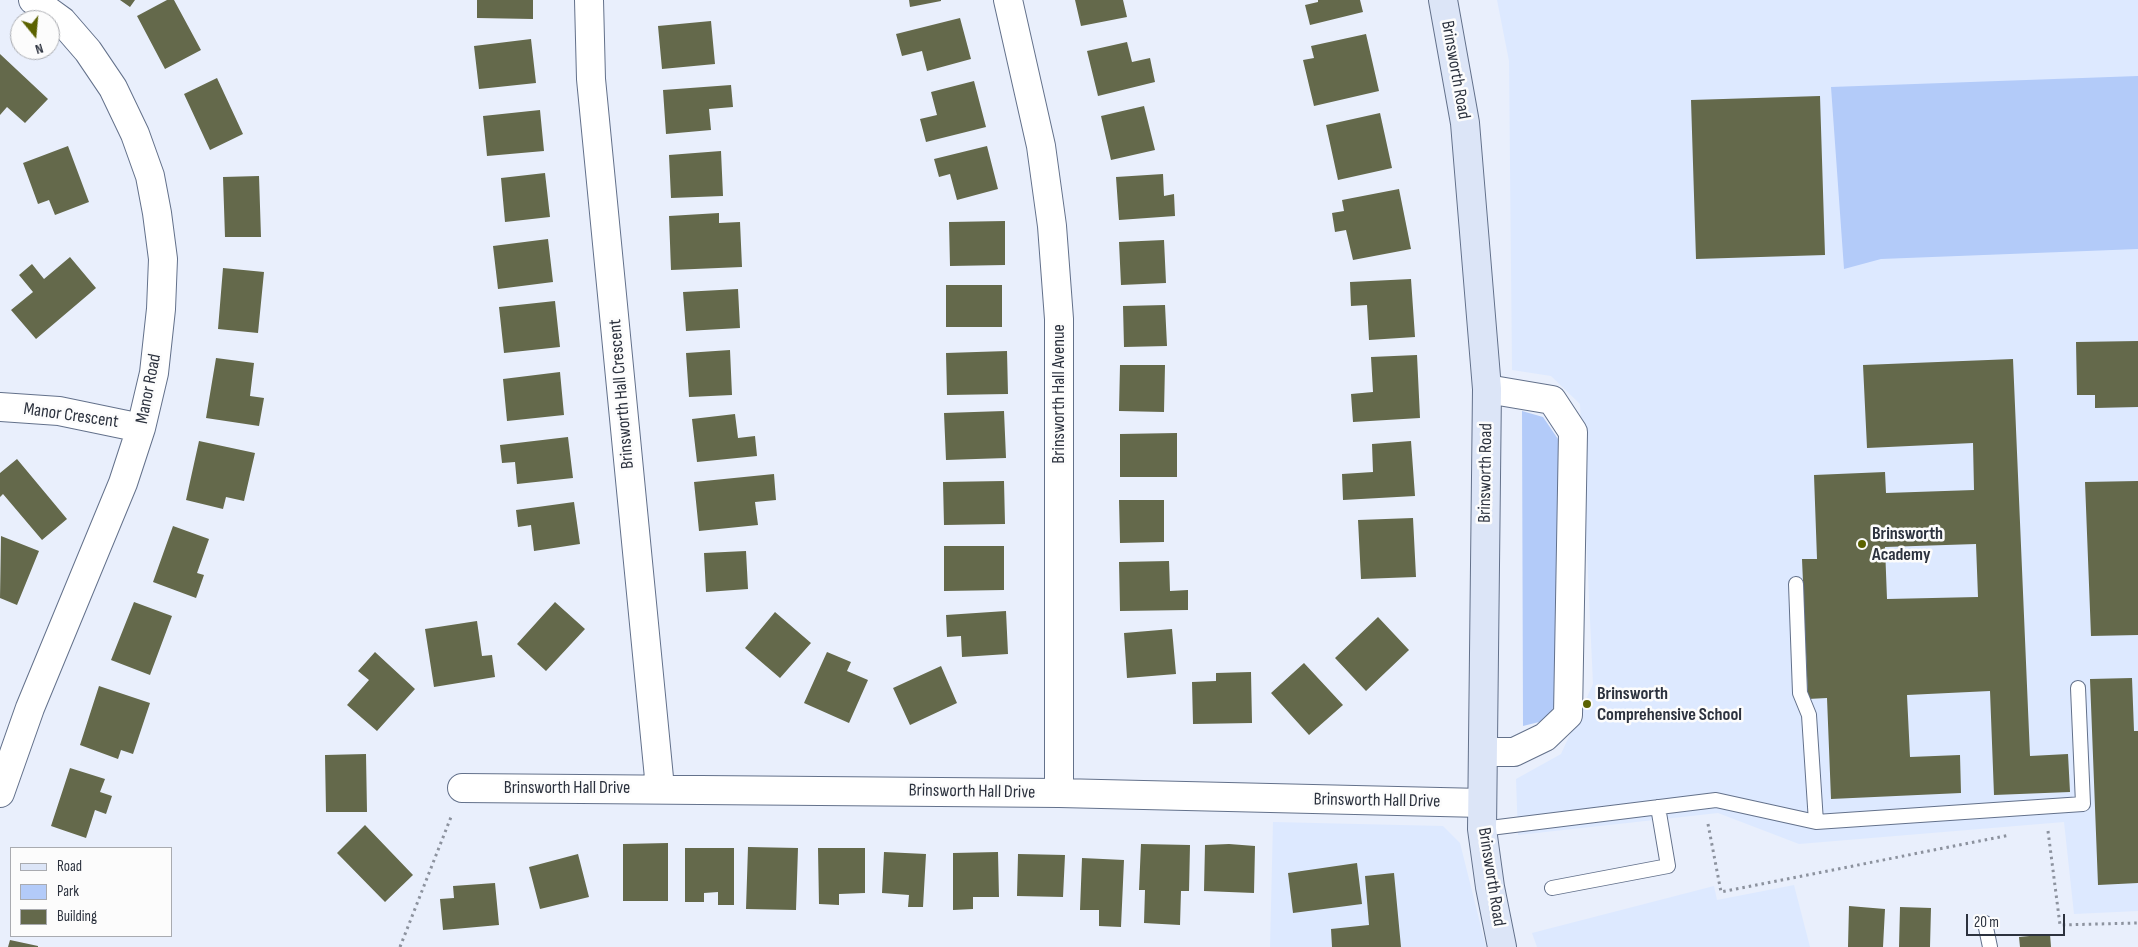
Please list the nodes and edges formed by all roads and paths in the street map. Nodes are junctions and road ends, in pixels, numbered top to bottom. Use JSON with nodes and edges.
{"nodes":[{"id":1,"x":33,"y":0,"type":"edge"},
{"id":2,"x":589,"y":0,"type":"edge"},
{"id":3,"x":1008,"y":0,"type":"edge"},
{"id":4,"x":1443,"y":0,"type":"edge"},
{"id":5,"x":1487,"y":389,"type":"junction"},
{"id":6,"x":0,"y":407,"type":"edge"},
{"id":7,"x":141,"y":428,"type":"junction"},
{"id":8,"x":1796,"y":584,"type":"dead end"},
{"id":9,"x":2078,"y":688,"type":"dead end"},
{"id":10,"x":1483,"y":752,"type":"junction"},
{"id":11,"x":462,"y":788,"type":"joint"},
{"id":12,"x":660,"y":788,"type":"junction"},
{"id":13,"x":0,"y":792,"type":"edge"},
{"id":14,"x":1059,"y":793,"type":"junction"},
{"id":15,"x":1658,"y":807,"type":"junction"},
{"id":16,"x":1482,"y":816,"type":"junction"},
{"id":17,"x":1816,"y":822,"type":"junction"},
{"id":18,"x":1661,"y":825,"type":"junction"},
{"id":19,"x":2038,"y":830,"type":"dead end"},
{"id":20,"x":2019,"y":834,"type":"dead end"},
{"id":21,"x":1552,"y":888,"type":"dead end"},
{"id":22,"x":1985,"y":923,"type":"dead end"},
{"id":23,"x":2138,"y":923,"type":"edge"},
{"id":24,"x":400,"y":947,"type":"edge"},
{"id":25,"x":1502,"y":947,"type":"edge"},
{"id":26,"x":1990,"y":947,"type":"edge"}],
"edges":[{"from":1,"to":7,"type":"street","name":"Manor Road"},
{"from":2,"to":12,"type":"street","name":"Brinsworth Hall Crescent"},
{"from":3,"to":14,"type":"street","name":"Brinsworth Hall Avenue"},
{"from":4,"to":5,"type":"main road","name":"Brinsworth Road"},
{"from":5,"to":10,"type":"main road","name":"Brinsworth Road"},
{"from":5,"to":10,"type":"street"},
{"from":6,"to":7,"type":"street","name":"Manor Crescent"},
{"from":7,"to":13,"type":"street","name":"Manor Road"},
{"from":8,"to":17,"type":"lane"},
{"from":9,"to":17,"type":"lane"},
{"from":10,"to":16,"type":"main road","name":"Brinsworth Road"},
{"from":11,"to":12,"type":"street","name":"Brinsworth Hall Drive"},
{"from":11,"to":24,"type":"path"},
{"from":12,"to":14,"type":"street","name":"Brinsworth Hall Drive"},
{"from":14,"to":16,"type":"street","name":"Brinsworth Hall Drive"},
{"from":15,"to":16,"type":"lane"},
{"from":15,"to":17,"type":"lane"},
{"from":15,"to":18,"type":"lane"},
{"from":16,"to":25,"type":"main road","name":"Brinsworth Road"},
{"from":18,"to":20,"type":"path"},
{"from":18,"to":21,"type":"lane"},
{"from":19,"to":23,"type":"path"},
{"from":22,"to":26,"type":"lane"}]}
